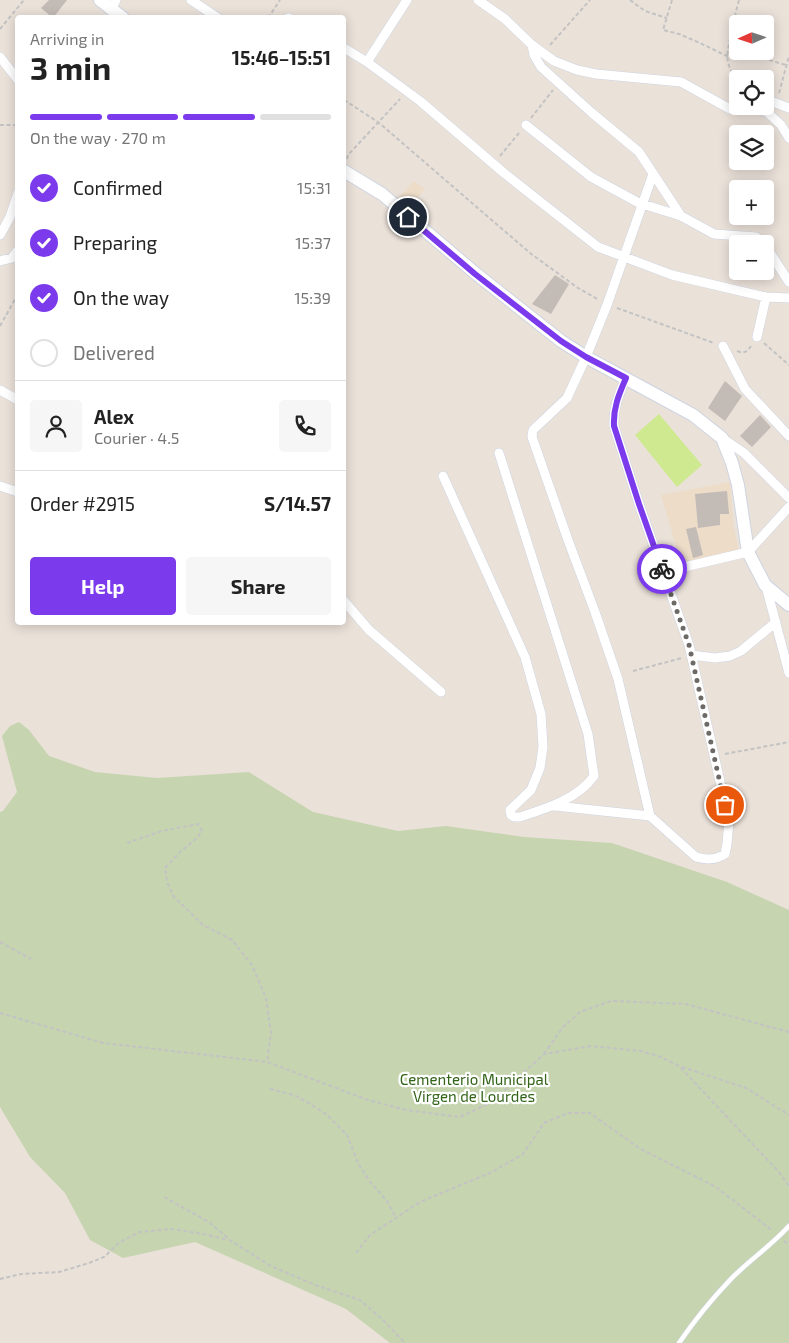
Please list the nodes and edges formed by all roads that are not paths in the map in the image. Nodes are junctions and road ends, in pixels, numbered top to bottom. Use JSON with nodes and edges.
{"nodes":[{"id":1,"x":100,"y":0,"type":"edge"},
{"id":2,"x":191,"y":0,"type":"edge"},
{"id":3,"x":406,"y":0,"type":"edge"},
{"id":4,"x":478,"y":0,"type":"edge"},
{"id":5,"x":114,"y":4,"type":"edge"},
{"id":6,"x":121,"y":15,"type":"edge"},
{"id":7,"x":214,"y":15,"type":"edge"},
{"id":8,"x":532,"y":46,"type":"junction"},
{"id":9,"x":346,"y":49,"type":"edge"},
{"id":10,"x":0,"y":57,"type":"edge"},
{"id":11,"x":367,"y":62,"type":"junction"},
{"id":12,"x":15,"y":76,"type":"edge"},
{"id":13,"x":774,"y":102,"type":"edge"},
{"id":14,"x":729,"y":108,"type":"edge"},
{"id":15,"x":789,"y":108,"type":"edge"},
{"id":16,"x":770,"y":115,"type":"edge"},
{"id":17,"x":526,"y":125,"type":"dead end"},
{"id":18,"x":789,"y":138,"type":"edge"},
{"id":19,"x":346,"y":166,"type":"edge"},
{"id":20,"x":653,"y":174,"type":"junction"},
{"id":21,"x":15,"y":203,"type":"edge"},
{"id":22,"x":643,"y":205,"type":"junction"},
{"id":23,"x":681,"y":216,"type":"junction"},
{"id":24,"x":0,"y":234,"type":"edge"},
{"id":25,"x":729,"y":235,"type":"edge"},
{"id":26,"x":15,"y":254,"type":"edge"},
{"id":27,"x":623,"y":257,"type":"junction"},
{"id":28,"x":774,"y":259,"type":"edge"},
{"id":29,"x":0,"y":261,"type":"edge"},
{"id":30,"x":789,"y":282,"type":"edge"},
{"id":31,"x":766,"y":297,"type":"junction"},
{"id":32,"x":789,"y":298,"type":"edge"},
{"id":33,"x":757,"y":337,"type":"road end"},
{"id":34,"x":723,"y":346,"type":"road end"},
{"id":35,"x":586,"y":357,"type":"junction"},
{"id":36,"x":626,"y":378,"type":"junction"},
{"id":37,"x":0,"y":390,"type":"edge"},
{"id":38,"x":15,"y":398,"type":"edge"},
{"id":39,"x":789,"y":436,"type":"edge"},
{"id":40,"x":722,"y":438,"type":"junction"},
{"id":41,"x":499,"y":453,"type":"dead end"},
{"id":42,"x":443,"y":476,"type":"dead end"},
{"id":43,"x":0,"y":486,"type":"edge"},
{"id":44,"x":15,"y":491,"type":"edge"},
{"id":45,"x":789,"y":498,"type":"edge"},
{"id":46,"x":789,"y":508,"type":"edge"},
{"id":47,"x":748,"y":552,"type":"junction"},
{"id":48,"x":680,"y":568,"type":"dead end"},
{"id":49,"x":766,"y":585,"type":"junction"},
{"id":50,"x":346,"y":603,"type":"edge"},
{"id":51,"x":789,"y":606,"type":"edge"},
{"id":52,"x":776,"y":622,"type":"junction"},
{"id":53,"x":691,"y":655,"type":"junction"},
{"id":54,"x":789,"y":673,"type":"edge"},
{"id":55,"x":441,"y":692,"type":"dead end"},
{"id":56,"x":555,"y":806,"type":"junction"},
{"id":57,"x":650,"y":816,"type":"junction"},
{"id":58,"x":789,"y":1226,"type":"edge"},
{"id":59,"x":679,"y":1343,"type":"edge"}],
"edges":[{"from":1,"to":5,"type":"main road"},
{"from":2,"to":7,"type":"street"},
{"from":3,"to":11,"type":"street"},
{"from":4,"to":8,"type":"street"},
{"from":5,"to":6,"type":"main road"},
{"from":8,"to":14,"type":"street"},
{"from":8,"to":20,"type":"street"},
{"from":9,"to":11,"type":"street"},
{"from":10,"to":12,"type":"street"},
{"from":11,"to":27,"type":"street"},
{"from":13,"to":15,"type":"street"},
{"from":16,"to":18,"type":"street"},
{"from":17,"to":22,"type":"street"},
{"from":19,"to":35,"type":"main road"},
{"from":20,"to":22,"type":"street"},
{"from":20,"to":23,"type":"street"},
{"from":21,"to":24,"type":"street"},
{"from":22,"to":23,"type":"street"},
{"from":22,"to":27,"type":"street"},
{"from":23,"to":25,"type":"street"},
{"from":26,"to":29,"type":"street"},
{"from":27,"to":31,"type":"street"},
{"from":27,"to":35,"type":"street"},
{"from":28,"to":30,"type":"street"},
{"from":31,"to":32,"type":"street"},
{"from":31,"to":33,"type":"street"},
{"from":34,"to":39,"type":"street"},
{"from":35,"to":36,"type":"main road"},
{"from":35,"to":57,"type":"street"},
{"from":36,"to":40,"type":"main road"},
{"from":36,"to":53,"type":"street"},
{"from":37,"to":38,"type":"street"},
{"from":40,"to":45,"type":"street"},
{"from":40,"to":47,"type":"main road"},
{"from":41,"to":56,"type":"street"},
{"from":42,"to":56,"type":"street"},
{"from":43,"to":44,"type":"street"},
{"from":46,"to":47,"type":"street"},
{"from":47,"to":48,"type":"street"},
{"from":47,"to":49,"type":"main road"},
{"from":49,"to":51,"type":"main road"},
{"from":49,"to":52,"type":"street"},
{"from":50,"to":55,"type":"street"},
{"from":52,"to":53,"type":"street"},
{"from":52,"to":54,"type":"street"},
{"from":53,"to":57,"type":"street"},
{"from":56,"to":57,"type":"street"},
{"from":58,"to":59,"type":"lane"}]}
